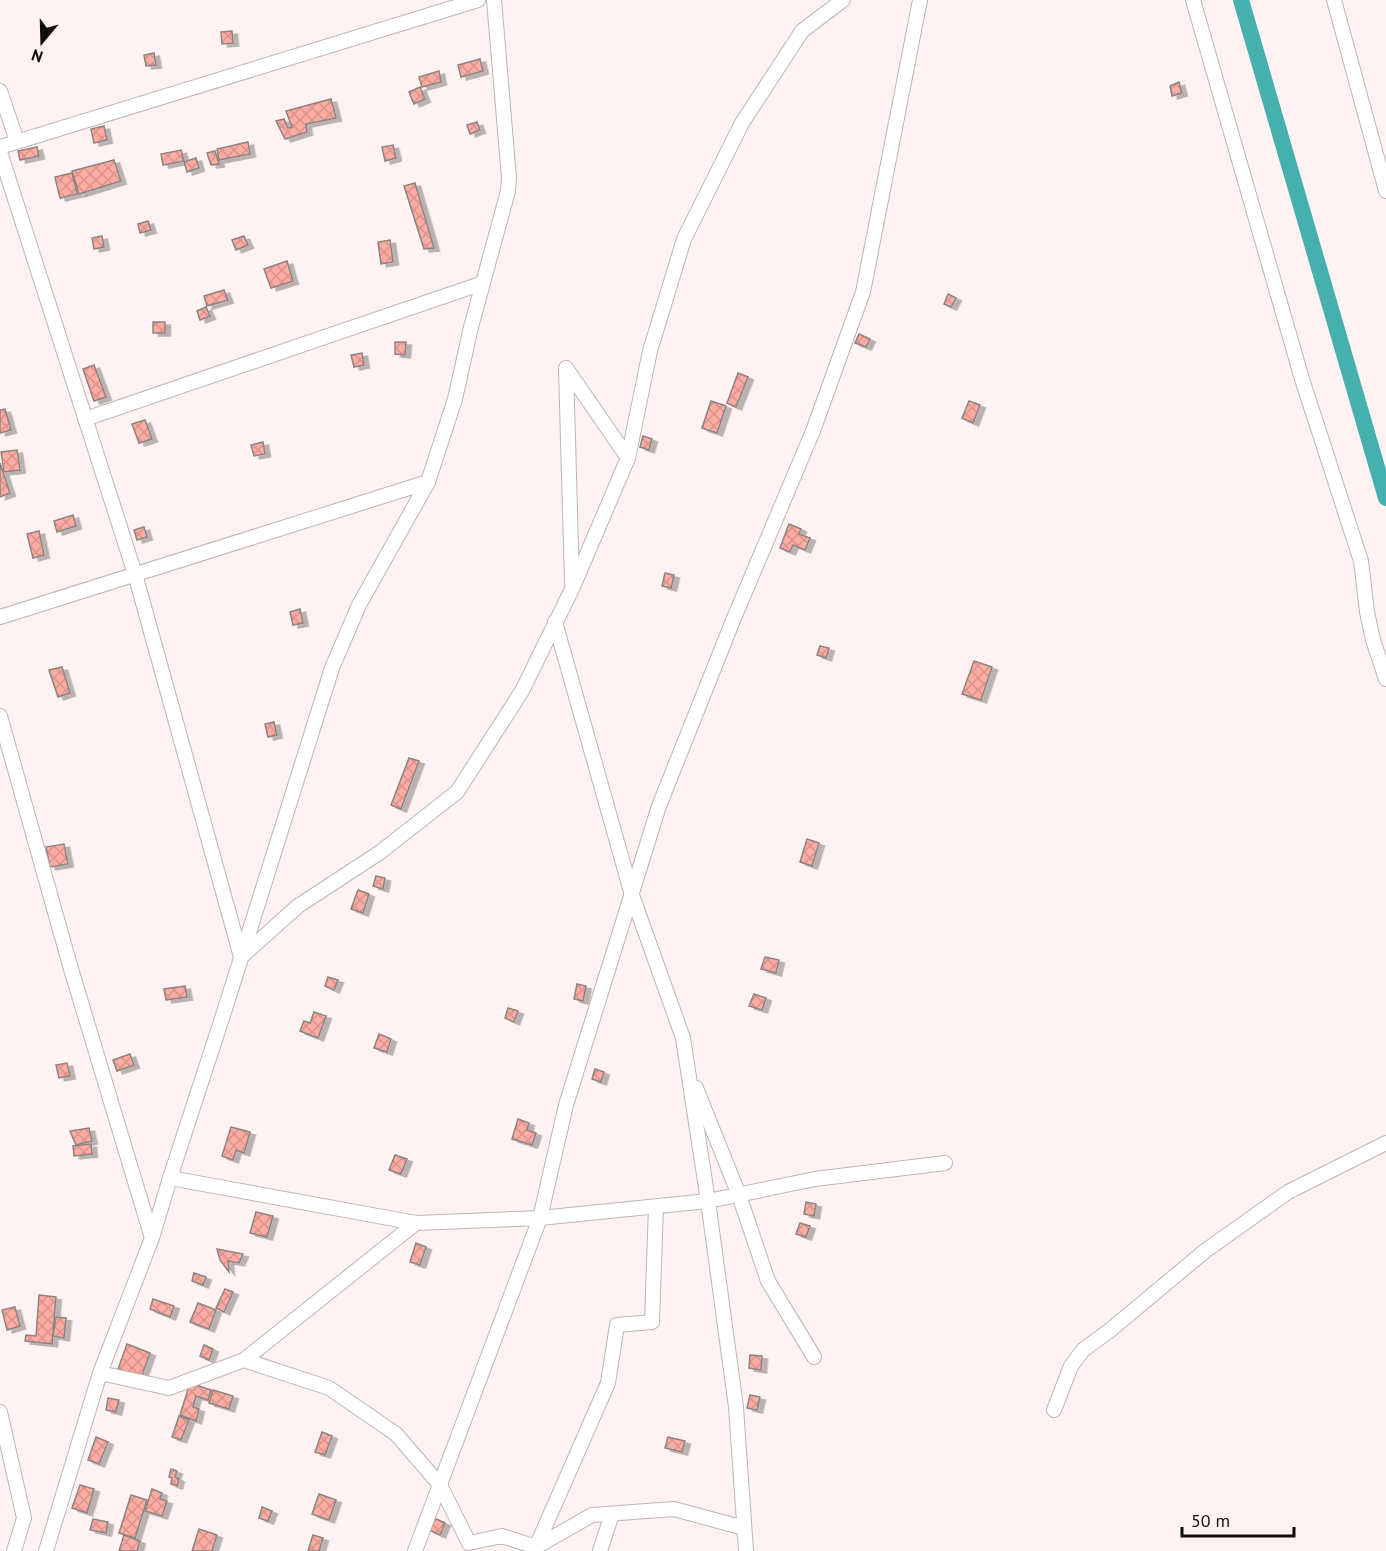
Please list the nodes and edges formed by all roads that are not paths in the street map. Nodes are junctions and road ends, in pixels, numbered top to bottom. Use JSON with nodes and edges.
{"nodes":[{"id":1,"x":478,"y":0,"type":"edge"},
{"id":2,"x":494,"y":0,"type":"edge"},
{"id":3,"x":843,"y":0,"type":"edge"},
{"id":4,"x":920,"y":0,"type":"edge"},
{"id":5,"x":1192,"y":0,"type":"edge"},
{"id":6,"x":1334,"y":0,"type":"edge"},
{"id":7,"x":0,"y":91,"type":"edge"},
{"id":8,"x":17,"y":141,"type":"junction"},
{"id":9,"x":0,"y":147,"type":"edge"},
{"id":10,"x":0,"y":152,"type":"edge"},
{"id":11,"x":1386,"y":190,"type":"edge"},
{"id":12,"x":483,"y":283,"type":"junction"},
{"id":13,"x":85,"y":418,"type":"junction"},
{"id":14,"x":628,"y":458,"type":"junction"},
{"id":15,"x":428,"y":482,"type":"junction"},
{"id":16,"x":135,"y":574,"type":"junction"},
{"id":17,"x":573,"y":587,"type":"junction"},
{"id":18,"x":0,"y":617,"type":"edge"},
{"id":19,"x":555,"y":622,"type":"junction"},
{"id":20,"x":1386,"y":679,"type":"edge"},
{"id":21,"x":0,"y":716,"type":"edge"},
{"id":22,"x":632,"y":895,"type":"junction"},
{"id":23,"x":241,"y":957,"type":"junction"},
{"id":24,"x":688,"y":1067,"type":"junction"},
{"id":25,"x":1386,"y":1143,"type":"edge"},
{"id":26,"x":945,"y":1163,"type":"dead end"},
{"id":27,"x":170,"y":1178,"type":"junction"},
{"id":28,"x":739,"y":1195,"type":"junction"},
{"id":29,"x":708,"y":1202,"type":"junction"},
{"id":30,"x":656,"y":1207,"type":"junction"},
{"id":31,"x":540,"y":1218,"type":"junction"},
{"id":32,"x":416,"y":1223,"type":"junction"},
{"id":33,"x":152,"y":1238,"type":"junction"},
{"id":34,"x":814,"y":1357,"type":"dead end"},
{"id":35,"x":244,"y":1360,"type":"junction"},
{"id":36,"x":100,"y":1373,"type":"junction"},
{"id":37,"x":1054,"y":1410,"type":"dead end"},
{"id":38,"x":0,"y":1412,"type":"edge"},
{"id":39,"x":440,"y":1485,"type":"junction"},
{"id":40,"x":612,"y":1514,"type":"junction"},
{"id":41,"x":744,"y":1528,"type":"junction"},
{"id":42,"x":536,"y":1547,"type":"junction"},
{"id":43,"x":14,"y":1551,"type":"edge"},
{"id":44,"x":46,"y":1551,"type":"edge"},
{"id":45,"x":415,"y":1551,"type":"edge"},
{"id":46,"x":600,"y":1551,"type":"edge"},
{"id":47,"x":746,"y":1551,"type":"edge"}],
"edges":[{"from":1,"to":8,"type":"street"},
{"from":2,"to":12,"type":"street"},
{"from":3,"to":14,"type":"street"},
{"from":4,"to":22,"type":"street"},
{"from":5,"to":20,"type":"street"},
{"from":6,"to":11,"type":"street"},
{"from":7,"to":8,"type":"street"},
{"from":8,"to":9,"type":"street"},
{"from":10,"to":13,"type":"street"},
{"from":12,"to":13,"type":"street"},
{"from":12,"to":15,"type":"street"},
{"from":13,"to":16,"type":"street"},
{"from":14,"to":17,"type":"street"},
{"from":14,"to":17,"type":"street"},
{"from":15,"to":16,"type":"street"},
{"from":15,"to":23,"type":"street"},
{"from":16,"to":18,"type":"street"},
{"from":16,"to":23,"type":"street"},
{"from":17,"to":19,"type":"street"},
{"from":19,"to":22,"type":"street"},
{"from":19,"to":23,"type":"street"},
{"from":21,"to":33,"type":"street"},
{"from":22,"to":24,"type":"street"},
{"from":22,"to":31,"type":"street"},
{"from":23,"to":27,"type":"street"},
{"from":24,"to":28,"type":"street"},
{"from":24,"to":29,"type":"street"},
{"from":25,"to":37,"type":"street"},
{"from":26,"to":28,"type":"street"},
{"from":27,"to":32,"type":"street"},
{"from":27,"to":33,"type":"street"},
{"from":28,"to":29,"type":"street"},
{"from":28,"to":34,"type":"street"},
{"from":29,"to":30,"type":"street"},
{"from":29,"to":41,"type":"street"},
{"from":30,"to":31,"type":"street"},
{"from":30,"to":42,"type":"street"},
{"from":31,"to":32,"type":"street"},
{"from":31,"to":39,"type":"street"},
{"from":32,"to":35,"type":"street"},
{"from":33,"to":36,"type":"street"},
{"from":35,"to":36,"type":"street"},
{"from":35,"to":39,"type":"street"},
{"from":36,"to":44,"type":"street"},
{"from":38,"to":43,"type":"street"},
{"from":39,"to":42,"type":"street"},
{"from":39,"to":45,"type":"street"},
{"from":40,"to":41,"type":"street"},
{"from":40,"to":42,"type":"street"},
{"from":40,"to":46,"type":"street"},
{"from":41,"to":47,"type":"street"}]}
